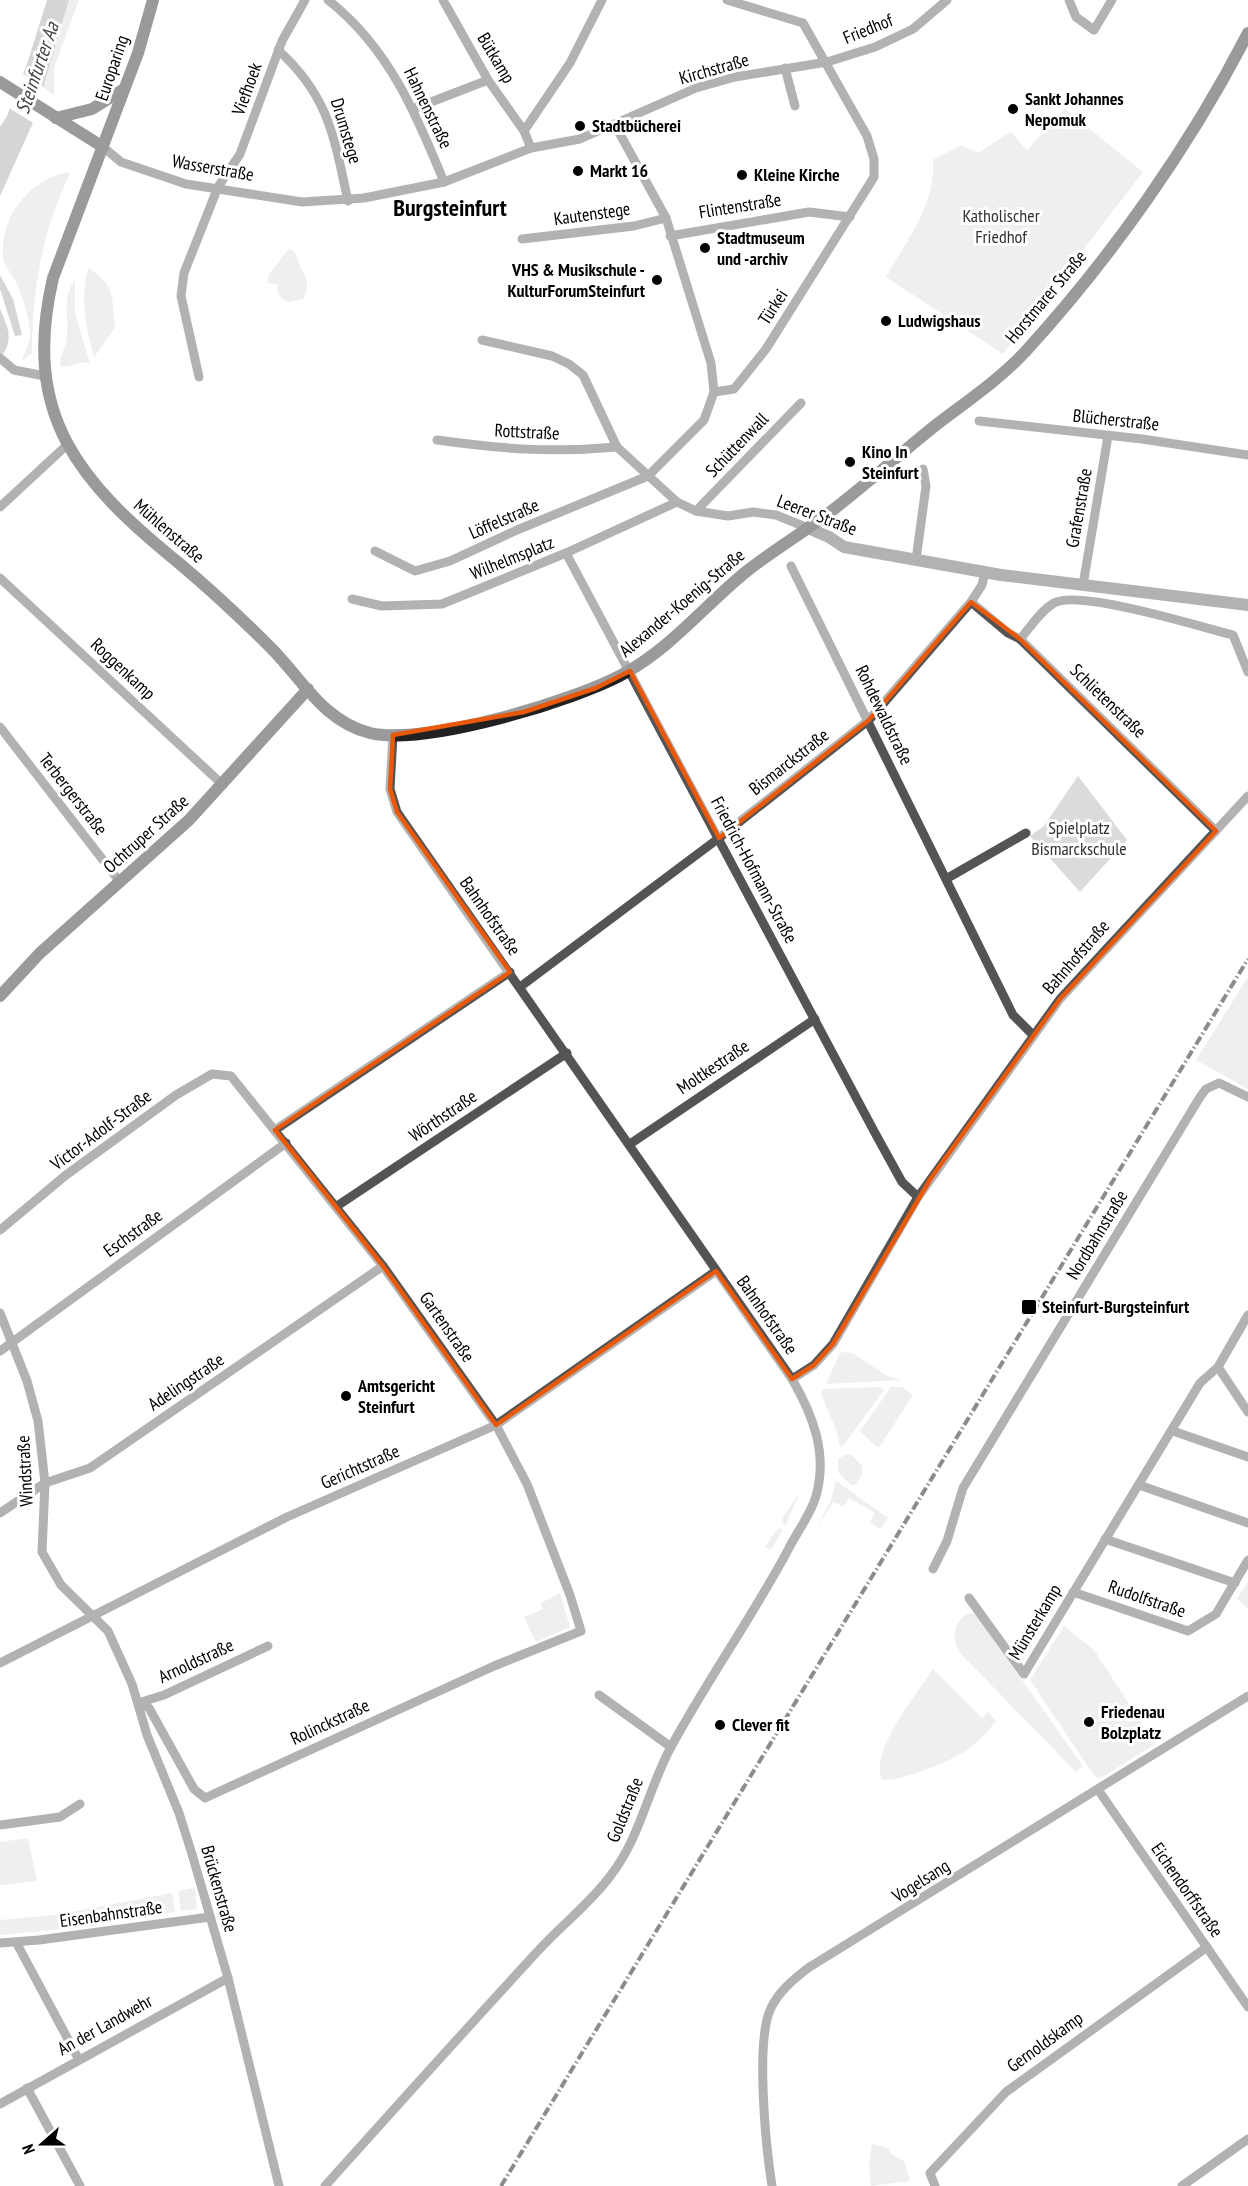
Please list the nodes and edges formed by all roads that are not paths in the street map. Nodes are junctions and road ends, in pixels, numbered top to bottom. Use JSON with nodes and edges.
{"nodes":[{"id":1,"x":153,"y":0,"type":"edge"},
{"id":2,"x":305,"y":0,"type":"edge"},
{"id":3,"x":328,"y":0,"type":"edge"},
{"id":4,"x":443,"y":0,"type":"edge"},
{"id":5,"x":602,"y":0,"type":"edge"},
{"id":6,"x":726,"y":0,"type":"edge"},
{"id":7,"x":947,"y":0,"type":"edge"},
{"id":8,"x":1069,"y":0,"type":"edge"},
{"id":9,"x":1112,"y":0,"type":"edge"},
{"id":10,"x":1248,"y":33,"type":"edge"},
{"id":11,"x":278,"y":50,"type":"junction"},
{"id":12,"x":827,"y":63,"type":"junction"},
{"id":13,"x":785,"y":68,"type":"junction"},
{"id":14,"x":488,"y":80,"type":"junction"},
{"id":15,"x":6,"y":86,"type":"edge"},
{"id":16,"x":124,"y":89,"type":"junction"},
{"id":17,"x":795,"y":106,"type":"dead end"},
{"id":18,"x":414,"y":109,"type":"junction"},
{"id":19,"x":53,"y":116,"type":"junction"},
{"id":20,"x":615,"y":125,"type":"junction"},
{"id":21,"x":524,"y":131,"type":"junction"},
{"id":22,"x":103,"y":147,"type":"junction"},
{"id":23,"x":531,"y":148,"type":"junction"},
{"id":24,"x":444,"y":182,"type":"junction"},
{"id":25,"x":218,"y":187,"type":"junction"},
{"id":26,"x":348,"y":201,"type":"junction"},
{"id":27,"x":850,"y":217,"type":"junction"},
{"id":28,"x":666,"y":218,"type":"junction"},
{"id":29,"x":670,"y":236,"type":"junction"},
{"id":30,"x":522,"y":239,"type":"dead end"},
{"id":31,"x":482,"y":340,"type":"dead end"},
{"id":32,"x":0,"y":358,"type":"edge"},
{"id":33,"x":45,"y":376,"type":"junction"},
{"id":34,"x":199,"y":377,"type":"dead end"},
{"id":35,"x":714,"y":392,"type":"junction"},
{"id":36,"x":801,"y":403,"type":"dead end"},
{"id":37,"x":979,"y":421,"type":"dead end"},
{"id":38,"x":1108,"y":436,"type":"junction"},
{"id":39,"x":437,"y":440,"type":"dead end"},
{"id":40,"x":68,"y":444,"type":"junction"},
{"id":41,"x":617,"y":447,"type":"junction"},
{"id":42,"x":1248,"y":455,"type":"edge"},
{"id":43,"x":923,"y":469,"type":"dead end"},
{"id":44,"x":648,"y":476,"type":"junction"},
{"id":45,"x":677,"y":502,"type":"junction"},
{"id":46,"x":0,"y":507,"type":"edge"},
{"id":47,"x":696,"y":511,"type":"junction"},
{"id":48,"x":808,"y":528,"type":"junction"},
{"id":49,"x":375,"y":551,"type":"dead end"},
{"id":50,"x":567,"y":553,"type":"junction"},
{"id":51,"x":916,"y":560,"type":"junction"},
{"id":52,"x":791,"y":566,"type":"dead end"},
{"id":53,"x":985,"y":572,"type":"junction"},
{"id":54,"x":0,"y":578,"type":"edge"},
{"id":55,"x":1083,"y":585,"type":"junction"},
{"id":56,"x":352,"y":599,"type":"dead end"},
{"id":57,"x":971,"y":602,"type":"junction"},
{"id":58,"x":1248,"y":605,"type":"edge"},
{"id":59,"x":1020,"y":639,"type":"junction"},
{"id":60,"x":630,"y":671,"type":"junction"},
{"id":61,"x":1248,"y":672,"type":"edge"},
{"id":62,"x":308,"y":689,"type":"junction"},
{"id":63,"x":869,"y":720,"type":"junction"},
{"id":64,"x":0,"y":727,"type":"edge"},
{"id":65,"x":393,"y":735,"type":"junction"},
{"id":66,"x":223,"y":785,"type":"junction"},
{"id":67,"x":1248,"y":796,"type":"edge"},
{"id":68,"x":1216,"y":831,"type":"junction"},
{"id":69,"x":1026,"y":833,"type":"dead end"},
{"id":70,"x":719,"y":838,"type":"junction"},
{"id":71,"x":946,"y":879,"type":"junction"},
{"id":72,"x":120,"y":882,"type":"junction"},
{"id":73,"x":510,"y":972,"type":"junction"},
{"id":74,"x":520,"y":987,"type":"junction"},
{"id":75,"x":0,"y":996,"type":"edge"},
{"id":76,"x":815,"y":1019,"type":"junction"},
{"id":77,"x":1033,"y":1035,"type":"junction"},
{"id":78,"x":567,"y":1053,"type":"junction"},
{"id":79,"x":231,"y":1076,"type":"joint"},
{"id":80,"x":1248,"y":1097,"type":"edge"},
{"id":81,"x":275,"y":1130,"type":"junction"},
{"id":82,"x":286,"y":1143,"type":"junction"},
{"id":83,"x":630,"y":1144,"type":"junction"},
{"id":84,"x":918,"y":1197,"type":"junction"},
{"id":85,"x":337,"y":1206,"type":"junction"},
{"id":86,"x":0,"y":1230,"type":"edge"},
{"id":87,"x":383,"y":1266,"type":"junction"},
{"id":88,"x":716,"y":1271,"type":"junction"},
{"id":89,"x":0,"y":1313,"type":"edge"},
{"id":90,"x":1248,"y":1315,"type":"edge"},
{"id":91,"x":12,"y":1341,"type":"junction"},
{"id":92,"x":0,"y":1351,"type":"edge"},
{"id":93,"x":1218,"y":1367,"type":"junction"},
{"id":94,"x":792,"y":1379,"type":"junction"},
{"id":95,"x":1248,"y":1412,"type":"edge"},
{"id":96,"x":496,"y":1425,"type":"junction"},
{"id":97,"x":1173,"y":1431,"type":"junction"},
{"id":98,"x":1248,"y":1457,"type":"edge"},
{"id":99,"x":45,"y":1484,"type":"junction"},
{"id":100,"x":1139,"y":1485,"type":"junction"},
{"id":101,"x":0,"y":1513,"type":"edge"},
{"id":102,"x":1248,"y":1523,"type":"edge"},
{"id":103,"x":1105,"y":1539,"type":"junction"},
{"id":104,"x":1248,"y":1560,"type":"edge"},
{"id":105,"x":933,"y":1569,"type":"dead end"},
{"id":106,"x":1235,"y":1583,"type":"junction"},
{"id":107,"x":1073,"y":1592,"type":"junction"},
{"id":108,"x":969,"y":1598,"type":"dead end"},
{"id":109,"x":92,"y":1615,"type":"junction"},
{"id":110,"x":581,"y":1631,"type":"joint"},
{"id":111,"x":268,"y":1646,"type":"dead end"},
{"id":112,"x":0,"y":1663,"type":"edge"},
{"id":113,"x":599,"y":1695,"type":"dead end"},
{"id":114,"x":1247,"y":1698,"type":"edge"},
{"id":115,"x":138,"y":1703,"type":"junction"},
{"id":116,"x":666,"y":1744,"type":"junction"},
{"id":117,"x":1099,"y":1791,"type":"junction"},
{"id":118,"x":80,"y":1804,"type":"dead end"},
{"id":119,"x":0,"y":1825,"type":"edge"},
{"id":120,"x":210,"y":1917,"type":"junction"},
{"id":121,"x":16,"y":1942,"type":"junction"},
{"id":122,"x":0,"y":1943,"type":"edge"},
{"id":123,"x":1207,"y":1947,"type":"junction"},
{"id":124,"x":228,"y":1978,"type":"junction"},
{"id":125,"x":1248,"y":2007,"type":"edge"},
{"id":126,"x":78,"y":2058,"type":"junction"},
{"id":127,"x":27,"y":2088,"type":"junction"},
{"id":128,"x":0,"y":2104,"type":"edge"},
{"id":129,"x":1248,"y":2139,"type":"edge"},
{"id":130,"x":80,"y":2186,"type":"edge"},
{"id":131,"x":279,"y":2186,"type":"edge"},
{"id":132,"x":325,"y":2186,"type":"edge"},
{"id":133,"x":772,"y":2186,"type":"edge"},
{"id":134,"x":935,"y":2186,"type":"edge"},
{"id":135,"x":1182,"y":2186,"type":"edge"}],
"edges":[{"from":1,"to":16,"type":"main road","name":"Europaring"},
{"from":2,"to":11,"type":"street","name":"Viefhoek"},
{"from":3,"to":18,"type":"street","name":"Hahnenstraße"},
{"from":4,"to":14,"type":"street","name":"Bütkamp"},
{"from":5,"to":21,"type":"street"},
{"from":6,"to":12,"type":"street","name":"Türkei"},
{"from":7,"to":12,"type":"street","name":"Friedhof"},
{"from":8,"to":9,"type":"street"},
{"from":10,"to":48,"type":"main road","name":"Horstmarer Straße"},
{"from":11,"to":25,"type":"street","name":"Viefhoek"},
{"from":11,"to":26,"type":"street","name":"Drumstege"},
{"from":12,"to":13,"type":"street","name":"Kirchstraße"},
{"from":12,"to":27,"type":"street","name":"Türkei"},
{"from":13,"to":17,"type":"street"},
{"from":13,"to":20,"type":"street","name":"Kirchstraße"},
{"from":14,"to":18,"type":"street"},
{"from":14,"to":21,"type":"street","name":"Bütkamp"},
{"from":15,"to":19,"type":"main road","name":"Wasserstraße"},
{"from":16,"to":19,"type":"main road"},
{"from":16,"to":22,"type":"main road","name":"Europaring"},
{"from":18,"to":24,"type":"street","name":"Hahnenstraße"},
{"from":19,"to":22,"type":"main road","name":"Wasserstraße"},
{"from":20,"to":23,"type":"street","name":"Kirchstraße"},
{"from":20,"to":28,"type":"street"},
{"from":21,"to":23,"type":"street","name":"Bütkamp"},
{"from":22,"to":25,"type":"street","name":"Wasserstraße"},
{"from":22,"to":33,"type":"main road","name":"Mühlenstraße"},
{"from":23,"to":24,"type":"street","name":"Wasserstraße"},
{"from":24,"to":26,"type":"street","name":"Wasserstraße"},
{"from":25,"to":26,"type":"street","name":"Wasserstraße"},
{"from":25,"to":34,"type":"street","name":"Viefhoek"},
{"from":27,"to":29,"type":"street","name":"Flintenstraße"},
{"from":27,"to":35,"type":"street","name":"Türkei"},
{"from":28,"to":29,"type":"street"},
{"from":28,"to":30,"type":"street","name":"Kautenstege"},
{"from":29,"to":35,"type":"street"},
{"from":31,"to":41,"type":"street","name":"Leerer Straße"},
{"from":32,"to":33,"type":"street"},
{"from":33,"to":40,"type":"main road","name":"Mühlenstraße"},
{"from":35,"to":44,"type":"street"},
{"from":36,"to":47,"type":"street","name":"Schüttenwall"},
{"from":37,"to":38,"type":"street","name":"Blücherstraße"},
{"from":38,"to":42,"type":"street","name":"Blücherstraße"},
{"from":38,"to":55,"type":"street","name":"Grafenstraße"},
{"from":39,"to":41,"type":"street","name":"Rottstraße"},
{"from":40,"to":46,"type":"street"},
{"from":40,"to":62,"type":"main road","name":"Mühlenstraße"},
{"from":41,"to":44,"type":"street","name":"Leerer Straße"},
{"from":43,"to":51,"type":"street"},
{"from":44,"to":45,"type":"street","name":"Leerer Straße"},
{"from":44,"to":49,"type":"street","name":"Löffelstraße"},
{"from":45,"to":47,"type":"street","name":"Leerer Straße"},
{"from":45,"to":50,"type":"street","name":"Wilhelmsplatz"},
{"from":47,"to":48,"type":"street","name":"Leerer Straße"},
{"from":48,"to":51,"type":"street","name":"Leerer Straße"},
{"from":48,"to":60,"type":"main road","name":"Alexander-Koenig-Straße"},
{"from":50,"to":56,"type":"street","name":"Wilhelmsplatz"},
{"from":50,"to":60,"type":"street","name":"Friedrich-Hofmann-Straße"},
{"from":51,"to":53,"type":"street","name":"Leerer Straße"},
{"from":52,"to":63,"type":"street","name":"Rohdewaldstraße"},
{"from":53,"to":55,"type":"street","name":"Leerer Straße"},
{"from":53,"to":57,"type":"street","name":"Bismarckstraße"},
{"from":54,"to":66,"type":"street","name":"Roggenkamp"},
{"from":55,"to":58,"type":"street","name":"Leerer Straße"},
{"from":57,"to":59,"type":"street","name":"Schlietenstraße"},
{"from":57,"to":63,"type":"street","name":"Bismarckstraße"},
{"from":59,"to":61,"type":"street"},
{"from":59,"to":68,"type":"street","name":"Schlietenstraße"},
{"from":60,"to":65,"type":"main road","name":"Alexander-Koenig-Straße"},
{"from":60,"to":70,"type":"street","name":"Friedrich-Hofmann-Straße"},
{"from":62,"to":65,"type":"main road","name":"Alexander-Koenig-Straße"},
{"from":62,"to":66,"type":"main road","name":"Ochtruper Straße"},
{"from":63,"to":70,"type":"street","name":"Bismarckstraße"},
{"from":63,"to":71,"type":"street","name":"Rohdewaldstraße"},
{"from":64,"to":72,"type":"street","name":"Terbergerstraße"},
{"from":65,"to":73,"type":"street","name":"Bahnhofstraße"},
{"from":66,"to":72,"type":"main road","name":"Ochtruper Straße"},
{"from":67,"to":68,"type":"street","name":"Bahnhofstraße"},
{"from":68,"to":77,"type":"street","name":"Bahnhofstraße"},
{"from":69,"to":71,"type":"street"},
{"from":70,"to":74,"type":"street","name":"Bismarckstraße"},
{"from":70,"to":76,"type":"street","name":"Friedrich-Hofmann-Straße"},
{"from":71,"to":77,"type":"street","name":"Rohdewaldstraße"},
{"from":72,"to":75,"type":"main road","name":"Ochtruper Straße"},
{"from":73,"to":74,"type":"street","name":"Bahnhofstraße"},
{"from":73,"to":81,"type":"street"},
{"from":74,"to":78,"type":"street","name":"Bahnhofstraße"},
{"from":76,"to":83,"type":"street","name":"Moltkestraße"},
{"from":76,"to":84,"type":"street","name":"Friedrich-Hofmann-Straße"},
{"from":77,"to":84,"type":"street","name":"Bahnhofstraße"},
{"from":78,"to":83,"type":"street","name":"Bahnhofstraße"},
{"from":78,"to":85,"type":"street","name":"Wörthstraße"},
{"from":79,"to":81,"type":"street","name":"Gartenstraße"},
{"from":79,"to":86,"type":"street","name":"Victor-Adolf-Straße"},
{"from":80,"to":105,"type":"street","name":"Nordbahnstraße"},
{"from":81,"to":82,"type":"street","name":"Gartenstraße"},
{"from":82,"to":85,"type":"street","name":"Gartenstraße"},
{"from":82,"to":91,"type":"street","name":"Eschstraße"},
{"from":83,"to":88,"type":"street","name":"Bahnhofstraße"},
{"from":84,"to":94,"type":"street","name":"Bahnhofstraße"},
{"from":85,"to":87,"type":"street","name":"Gartenstraße"},
{"from":87,"to":96,"type":"street","name":"Gartenstraße"},
{"from":87,"to":99,"type":"street","name":"Adelingstraße"},
{"from":88,"to":94,"type":"street","name":"Bahnhofstraße"},
{"from":88,"to":96,"type":"street","name":"Gerichtstraße"},
{"from":89,"to":91,"type":"street","name":"Windstraße"},
{"from":90,"to":93,"type":"street","name":"Münsterkamp"},
{"from":91,"to":92,"type":"street","name":"Eschstraße"},
{"from":91,"to":99,"type":"street","name":"Windstraße"},
{"from":93,"to":95,"type":"street"},
{"from":93,"to":97,"type":"street","name":"Münsterkamp"},
{"from":94,"to":116,"type":"street","name":"Goldstraße"},
{"from":96,"to":109,"type":"street","name":"Gerichtstraße"},
{"from":96,"to":110,"type":"street","name":"Gartenstraße"},
{"from":97,"to":98,"type":"street"},
{"from":97,"to":100,"type":"street","name":"Münsterkamp"},
{"from":99,"to":101,"type":"street","name":"Adelingstraße"},
{"from":99,"to":109,"type":"street","name":"Windstraße"},
{"from":100,"to":102,"type":"street"},
{"from":100,"to":103,"type":"street","name":"Münsterkamp"},
{"from":103,"to":106,"type":"street"},
{"from":103,"to":107,"type":"street","name":"Münsterkamp"},
{"from":104,"to":106,"type":"street","name":"Rudolfstraße"},
{"from":106,"to":107,"type":"street","name":"Rudolfstraße"},
{"from":107,"to":108,"type":"street","name":"Münsterkamp"},
{"from":109,"to":112,"type":"street","name":"Gerichtstraße"},
{"from":109,"to":115,"type":"street","name":"Brückenstraße"},
{"from":110,"to":115,"type":"street","name":"Rolinckstraße"},
{"from":111,"to":115,"type":"street","name":"Arnoldstraße"},
{"from":113,"to":116,"type":"street"},
{"from":114,"to":117,"type":"street","name":"Vogelsang"},
{"from":115,"to":120,"type":"street","name":"Brückenstraße"},
{"from":116,"to":132,"type":"street","name":"Goldstraße"},
{"from":117,"to":123,"type":"street","name":"Eichendorffstraße"},
{"from":117,"to":133,"type":"street","name":"Vogelsang"},
{"from":118,"to":119,"type":"street"},
{"from":120,"to":121,"type":"street","name":"Eisenbahnstraße"},
{"from":120,"to":124,"type":"street","name":"Brückenstraße"},
{"from":121,"to":122,"type":"street","name":"Eisenbahnstraße"},
{"from":121,"to":126,"type":"street"},
{"from":123,"to":125,"type":"street","name":"Eichendorffstraße"},
{"from":123,"to":134,"type":"street","name":"Gernoldskamp"},
{"from":124,"to":126,"type":"street","name":"An der Landwehr"},
{"from":124,"to":131,"type":"street","name":"Brückenstraße"},
{"from":126,"to":127,"type":"street","name":"An der Landwehr"},
{"from":127,"to":128,"type":"street","name":"An der Landwehr"},
{"from":127,"to":130,"type":"street"},
{"from":129,"to":135,"type":"street"}]}
